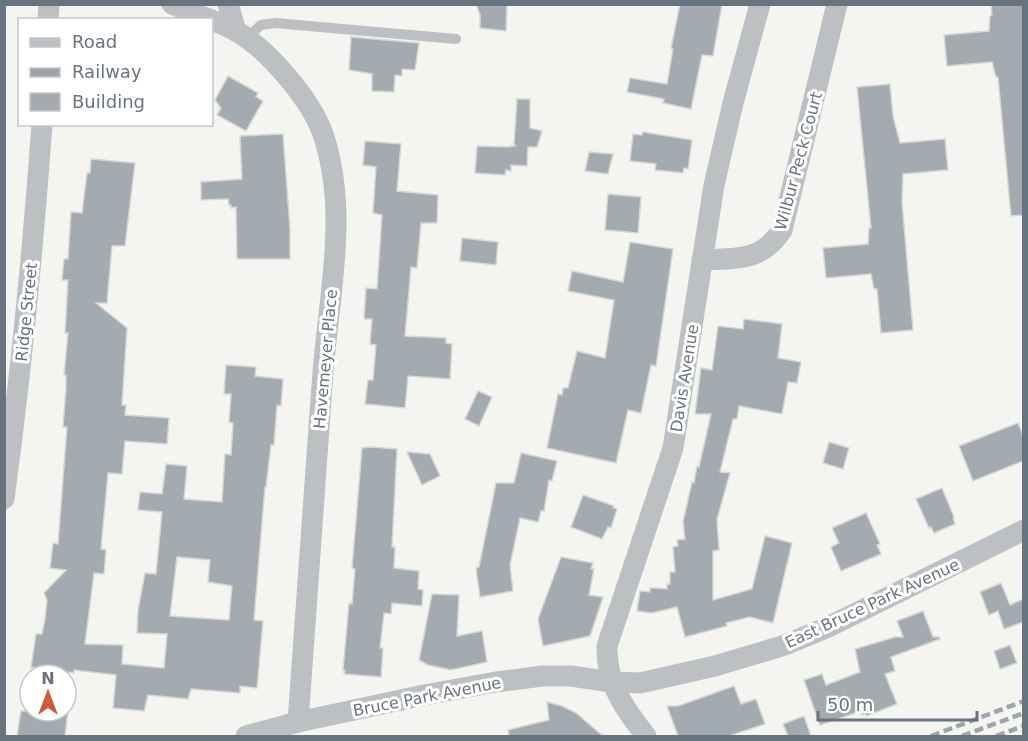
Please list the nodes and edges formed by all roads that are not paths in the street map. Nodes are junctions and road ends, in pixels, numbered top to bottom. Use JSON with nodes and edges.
{"nodes":[{"id":1,"x":172,"y":4,"type":"edge"},
{"id":2,"x":228,"y":4,"type":"edge"},
{"id":3,"x":759,"y":4,"type":"edge"},
{"id":4,"x":837,"y":4,"type":"edge"},
{"id":5,"x":206,"y":18,"type":"edge"},
{"id":6,"x":213,"y":21,"type":"edge"},
{"id":7,"x":241,"y":35,"type":"junction"},
{"id":8,"x":456,"y":39,"type":"dead end"},
{"id":9,"x":42,"y":126,"type":"edge"},
{"id":10,"x":702,"y":260,"type":"junction"},
{"id":11,"x":4,"y":499,"type":"edge"},
{"id":12,"x":1023,"y":530,"type":"edge"},
{"id":13,"x":611,"y":682,"type":"junction"},
{"id":14,"x":298,"y":722,"type":"junction"},
{"id":15,"x":246,"y":736,"type":"edge"},
{"id":16,"x":646,"y":736,"type":"edge"}],
"edges":[{"from":1,"to":5,"type":"street","name":"Havemeyer Place"},
{"from":2,"to":7,"type":"street"},
{"from":3,"to":10,"type":"street","name":"Davis Avenue"},
{"from":4,"to":10,"type":"street","name":"Wilbur Peck Court"},
{"from":6,"to":7,"type":"street","name":"Havemeyer Place"},
{"from":7,"to":8,"type":"lane"},
{"from":7,"to":14,"type":"street","name":"Havemeyer Place"},
{"from":9,"to":11,"type":"street","name":"Ridge Street"},
{"from":10,"to":13,"type":"street","name":"Davis Avenue"},
{"from":12,"to":13,"type":"street","name":"East Bruce Park Avenue"},
{"from":13,"to":14,"type":"street","name":"Bruce Park Avenue"},
{"from":13,"to":16,"type":"street","name":"Davis Avenue"},
{"from":14,"to":15,"type":"street","name":"Bruce Park Avenue"}]}
